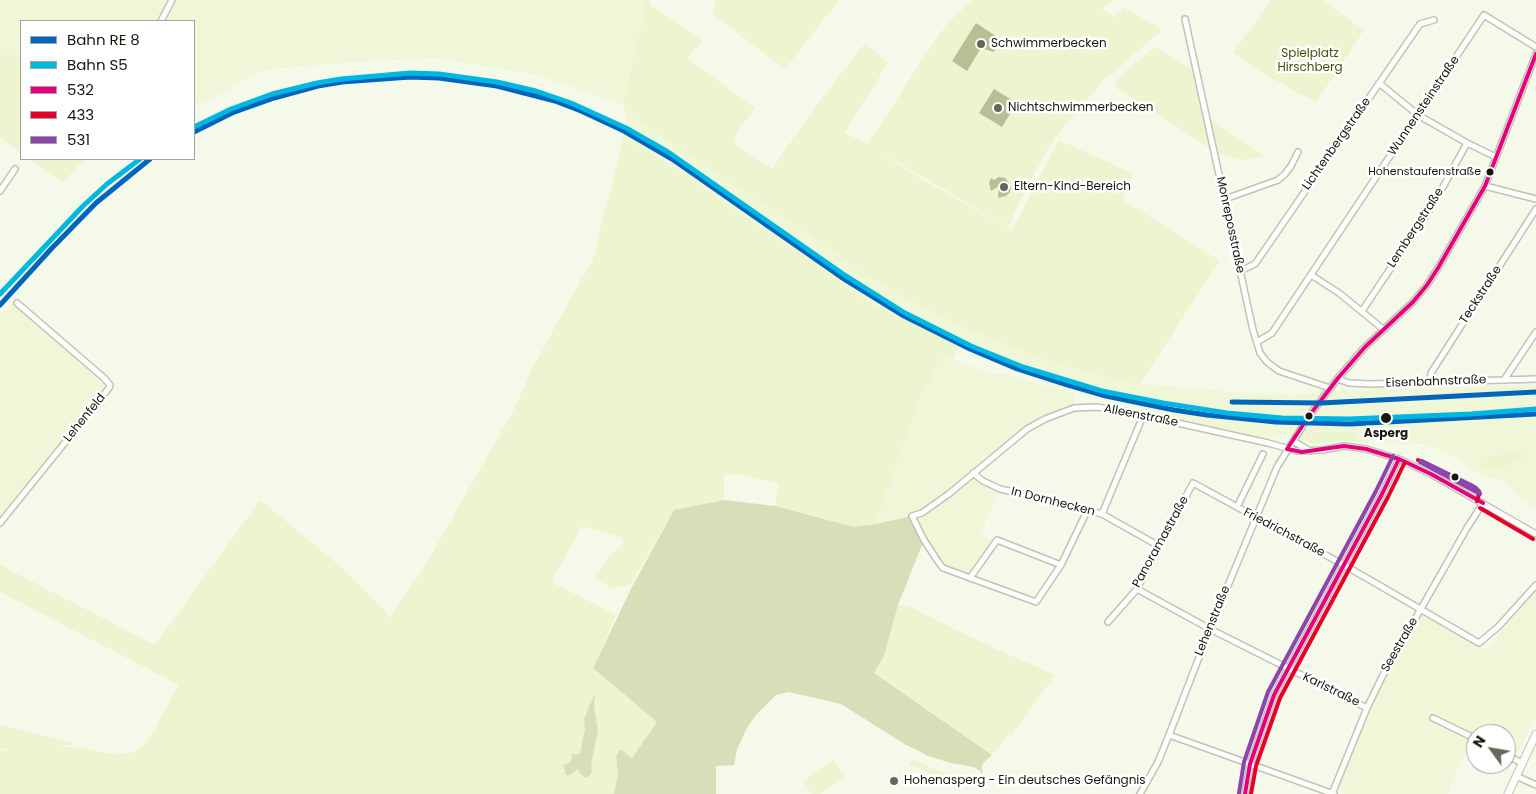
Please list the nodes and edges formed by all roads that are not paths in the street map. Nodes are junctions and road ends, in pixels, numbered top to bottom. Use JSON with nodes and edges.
{"nodes":[{"id":1,"x":172,"y":0,"type":"edge"},
{"id":2,"x":1185,"y":19,"type":"dead end"},
{"id":3,"x":162,"y":20,"type":"edge"},
{"id":4,"x":1434,"y":20,"type":"dead end"},
{"id":5,"x":1536,"y":47,"type":"edge"},
{"id":6,"x":1535,"y":57,"type":"edge"},
{"id":7,"x":1379,"y":83,"type":"junction"},
{"id":8,"x":1418,"y":114,"type":"junction"},
{"id":9,"x":1467,"y":143,"type":"junction"},
{"id":10,"x":1298,"y":152,"type":"dead end"},
{"id":11,"x":1496,"y":157,"type":"junction"},
{"id":12,"x":15,"y":169,"type":"dead end"},
{"id":13,"x":1485,"y":186,"type":"junction"},
{"id":14,"x":0,"y":192,"type":"edge"},
{"id":15,"x":1225,"y":199,"type":"junction"},
{"id":16,"x":1536,"y":199,"type":"edge"},
{"id":17,"x":1536,"y":209,"type":"edge"},
{"id":18,"x":1240,"y":271,"type":"junction"},
{"id":19,"x":1311,"y":275,"type":"junction"},
{"id":20,"x":16,"y":303,"type":"dead end"},
{"id":21,"x":1362,"y":311,"type":"junction"},
{"id":22,"x":1383,"y":330,"type":"junction"},
{"id":23,"x":1536,"y":332,"type":"edge"},
{"id":24,"x":1257,"y":342,"type":"junction"},
{"id":25,"x":1338,"y":378,"type":"junction"},
{"id":26,"x":1536,"y":379,"type":"edge"},
{"id":27,"x":1504,"y":380,"type":"junction"},
{"id":28,"x":1430,"y":381,"type":"junction"},
{"id":29,"x":1330,"y":388,"type":"junction"},
{"id":30,"x":1143,"y":416,"type":"junction"},
{"id":31,"x":1294,"y":438,"type":"junction"},
{"id":32,"x":1288,"y":449,"type":"junction"},
{"id":33,"x":1311,"y":451,"type":"junction"},
{"id":34,"x":1262,"y":454,"type":"dead end"},
{"id":35,"x":1399,"y":459,"type":"junction"},
{"id":36,"x":973,"y":473,"type":"junction"},
{"id":37,"x":1193,"y":484,"type":"joint"},
{"id":38,"x":1482,"y":503,"type":"junction"},
{"id":39,"x":1237,"y":508,"type":"junction"},
{"id":40,"x":1087,"y":511,"type":"junction"},
{"id":41,"x":1102,"y":514,"type":"junction"},
{"id":42,"x":1255,"y":517,"type":"junction"},
{"id":43,"x":0,"y":523,"type":"edge"},
{"id":44,"x":1536,"y":534,"type":"edge"},
{"id":45,"x":1159,"y":546,"type":"junction"},
{"id":46,"x":1061,"y":565,"type":"junction"},
{"id":47,"x":1344,"y":565,"type":"junction"},
{"id":48,"x":970,"y":578,"type":"junction"},
{"id":49,"x":1536,"y":585,"type":"edge"},
{"id":50,"x":1137,"y":589,"type":"junction"},
{"id":51,"x":1420,"y":609,"type":"junction"},
{"id":52,"x":1108,"y":622,"type":"dead end"},
{"id":53,"x":1210,"y":629,"type":"junction"},
{"id":54,"x":1287,"y":668,"type":"junction"},
{"id":55,"x":1366,"y":708,"type":"junction"},
{"id":56,"x":1433,"y":718,"type":"dead end"},
{"id":57,"x":1536,"y":734,"type":"edge"},
{"id":58,"x":1169,"y":735,"type":"junction"},
{"id":59,"x":1466,"y":735,"type":"edge"},
{"id":60,"x":1516,"y":760,"type":"edge"},
{"id":61,"x":1522,"y":763,"type":"junction"},
{"id":62,"x":1250,"y":764,"type":"junction"},
{"id":63,"x":1516,"y":776,"type":"junction"},
{"id":64,"x":1536,"y":785,"type":"edge"},
{"id":65,"x":1140,"y":794,"type":"edge"},
{"id":66,"x":1245,"y":794,"type":"edge"},
{"id":67,"x":1333,"y":794,"type":"edge"},
{"id":68,"x":1508,"y":794,"type":"edge"}],
"edges":[{"from":1,"to":3,"type":"street"},
{"from":2,"to":15,"type":"street","name":"Monreposstraße"},
{"from":4,"to":7,"type":"street","name":"Lichtenbergstraße"},
{"from":5,"to":8,"type":"street","name":"Wunnensteinstraße"},
{"from":6,"to":11,"type":"street","name":"Lehenstraße"},
{"from":7,"to":8,"type":"street"},
{"from":7,"to":18,"type":"street","name":"Lichtenbergstraße"},
{"from":8,"to":9,"type":"street"},
{"from":8,"to":19,"type":"street","name":"Wunnensteinstraße"},
{"from":9,"to":11,"type":"street"},
{"from":9,"to":21,"type":"street","name":"Lembergstraße"},
{"from":10,"to":15,"type":"street"},
{"from":11,"to":13,"type":"street","name":"Lehenstraße"},
{"from":12,"to":14,"type":"street"},
{"from":13,"to":16,"type":"street"},
{"from":13,"to":22,"type":"street","name":"Lehenstraße"},
{"from":15,"to":18,"type":"street","name":"Monreposstraße"},
{"from":17,"to":28,"type":"street","name":"Teckstraße"},
{"from":18,"to":24,"type":"street","name":"Monreposstraße"},
{"from":19,"to":21,"type":"street"},
{"from":19,"to":24,"type":"street","name":"Wunnensteinstraße"},
{"from":20,"to":43,"type":"street","name":"Lehenfeld"},
{"from":21,"to":22,"type":"street"},
{"from":22,"to":25,"type":"street","name":"Lehenstraße"},
{"from":23,"to":27,"type":"street"},
{"from":24,"to":29,"type":"street","name":"Monreposstraße"},
{"from":25,"to":28,"type":"street","name":"Eisenbahnstraße"},
{"from":25,"to":29,"type":"street","name":"Lehenstraße"},
{"from":26,"to":27,"type":"street","name":"Eisenbahnstraße"},
{"from":27,"to":28,"type":"street","name":"Eisenbahnstraße"},
{"from":29,"to":31,"type":"street","name":"Lehenstraße"},
{"from":30,"to":32,"type":"street","name":"Alleenstraße"},
{"from":30,"to":36,"type":"street","name":"Alleenstraße"},
{"from":30,"to":41,"type":"street"},
{"from":31,"to":32,"type":"street","name":"Lehenstraße"},
{"from":31,"to":33,"type":"street"},
{"from":32,"to":33,"type":"street","name":"Alleenstraße"},
{"from":32,"to":42,"type":"street","name":"Lehenstraße"},
{"from":33,"to":35,"type":"street","name":"Alleenstraße"},
{"from":34,"to":39,"type":"street"},
{"from":35,"to":38,"type":"street","name":"Alleenstraße"},
{"from":35,"to":47,"type":"street"},
{"from":36,"to":40,"type":"street","name":"In Dornhecken"},
{"from":36,"to":48,"type":"street","name":"Alleenstraße"},
{"from":37,"to":39,"type":"street","name":"Friedrichstraße"},
{"from":37,"to":45,"type":"street","name":"Panoramastraße"},
{"from":38,"to":44,"type":"street","name":"Alleenstraße"},
{"from":38,"to":51,"type":"street","name":"Seestraße"},
{"from":39,"to":42,"type":"street","name":"Friedrichstraße"},
{"from":40,"to":41,"type":"street","name":"In Dornhecken"},
{"from":40,"to":46,"type":"street"},
{"from":41,"to":45,"type":"street","name":"In Dornhecken"},
{"from":42,"to":47,"type":"street","name":"Friedrichstraße"},
{"from":42,"to":53,"type":"street","name":"Lehenstraße"},
{"from":45,"to":50,"type":"street","name":"Panoramastraße"},
{"from":46,"to":48,"type":"street"},
{"from":46,"to":48,"type":"street"},
{"from":47,"to":51,"type":"street","name":"Friedrichstraße"},
{"from":47,"to":54,"type":"street"},
{"from":49,"to":51,"type":"street","name":"Friedrichstraße"},
{"from":50,"to":52,"type":"street","name":"Panoramastraße"},
{"from":50,"to":53,"type":"street","name":"Karlstraße"},
{"from":51,"to":55,"type":"street","name":"Seestraße"},
{"from":53,"to":54,"type":"street","name":"Karlstraße"},
{"from":53,"to":58,"type":"street","name":"Lehenstraße"},
{"from":54,"to":55,"type":"street","name":"Karlstraße"},
{"from":54,"to":62,"type":"street"},
{"from":55,"to":67,"type":"street","name":"Seestraße"},
{"from":56,"to":59,"type":"street"},
{"from":57,"to":61,"type":"main road"},
{"from":58,"to":62,"type":"street"},
{"from":58,"to":65,"type":"street","name":"Lehenstraße"},
{"from":60,"to":61,"type":"street"},
{"from":61,"to":63,"type":"main road"},
{"from":62,"to":66,"type":"street"},
{"from":62,"to":67,"type":"street"},
{"from":63,"to":64,"type":"street"},
{"from":63,"to":68,"type":"main road"}]}
